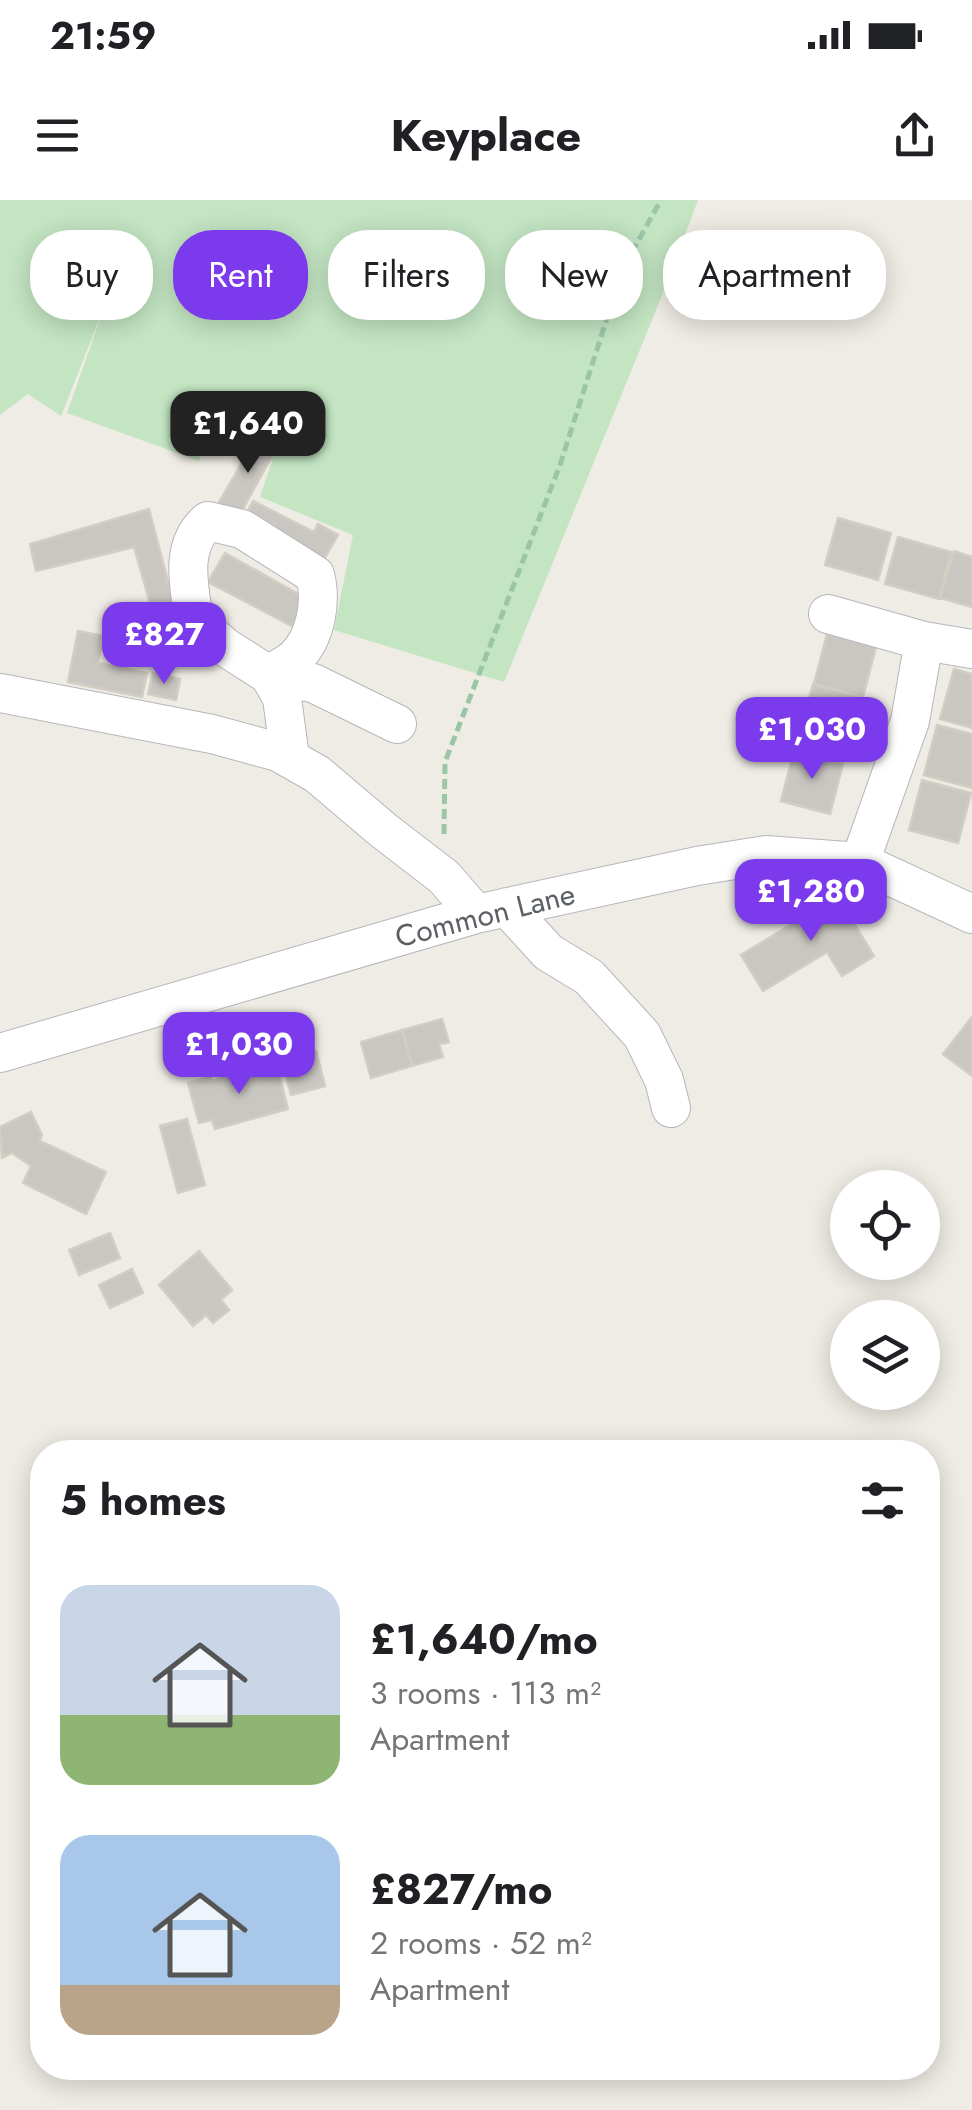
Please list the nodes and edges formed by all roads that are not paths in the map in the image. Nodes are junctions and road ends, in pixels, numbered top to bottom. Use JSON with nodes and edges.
{"nodes":[{"id":1,"x":828,"y":614,"type":"dead end"},
{"id":2,"x":924,"y":641,"type":"junction"},
{"id":3,"x":972,"y":648,"type":"edge"},
{"id":4,"x":0,"y":693,"type":"edge"},
{"id":5,"x":397,"y":724,"type":"dead end"},
{"id":6,"x":290,"y":758,"type":"junction"},
{"id":7,"x":860,"y":862,"type":"junction"},
{"id":8,"x":492,"y":910,"type":"junction"},
{"id":9,"x":972,"y":914,"type":"edge"},
{"id":10,"x":0,"y":1053,"type":"edge"},
{"id":11,"x":672,"y":1108,"type":"dead end"}],
"edges":[{"from":1,"to":2,"type":"street"},
{"from":2,"to":3,"type":"street"},
{"from":2,"to":7,"type":"street"},
{"from":4,"to":6,"type":"street"},
{"from":5,"to":6,"type":"street"},
{"from":6,"to":8,"type":"street"},
{"from":7,"to":8,"type":"street","name":"Common Lane"},
{"from":7,"to":9,"type":"street","name":"Common Lane"},
{"from":8,"to":10,"type":"street","name":"Common Lane"},
{"from":8,"to":11,"type":"street"}]}
